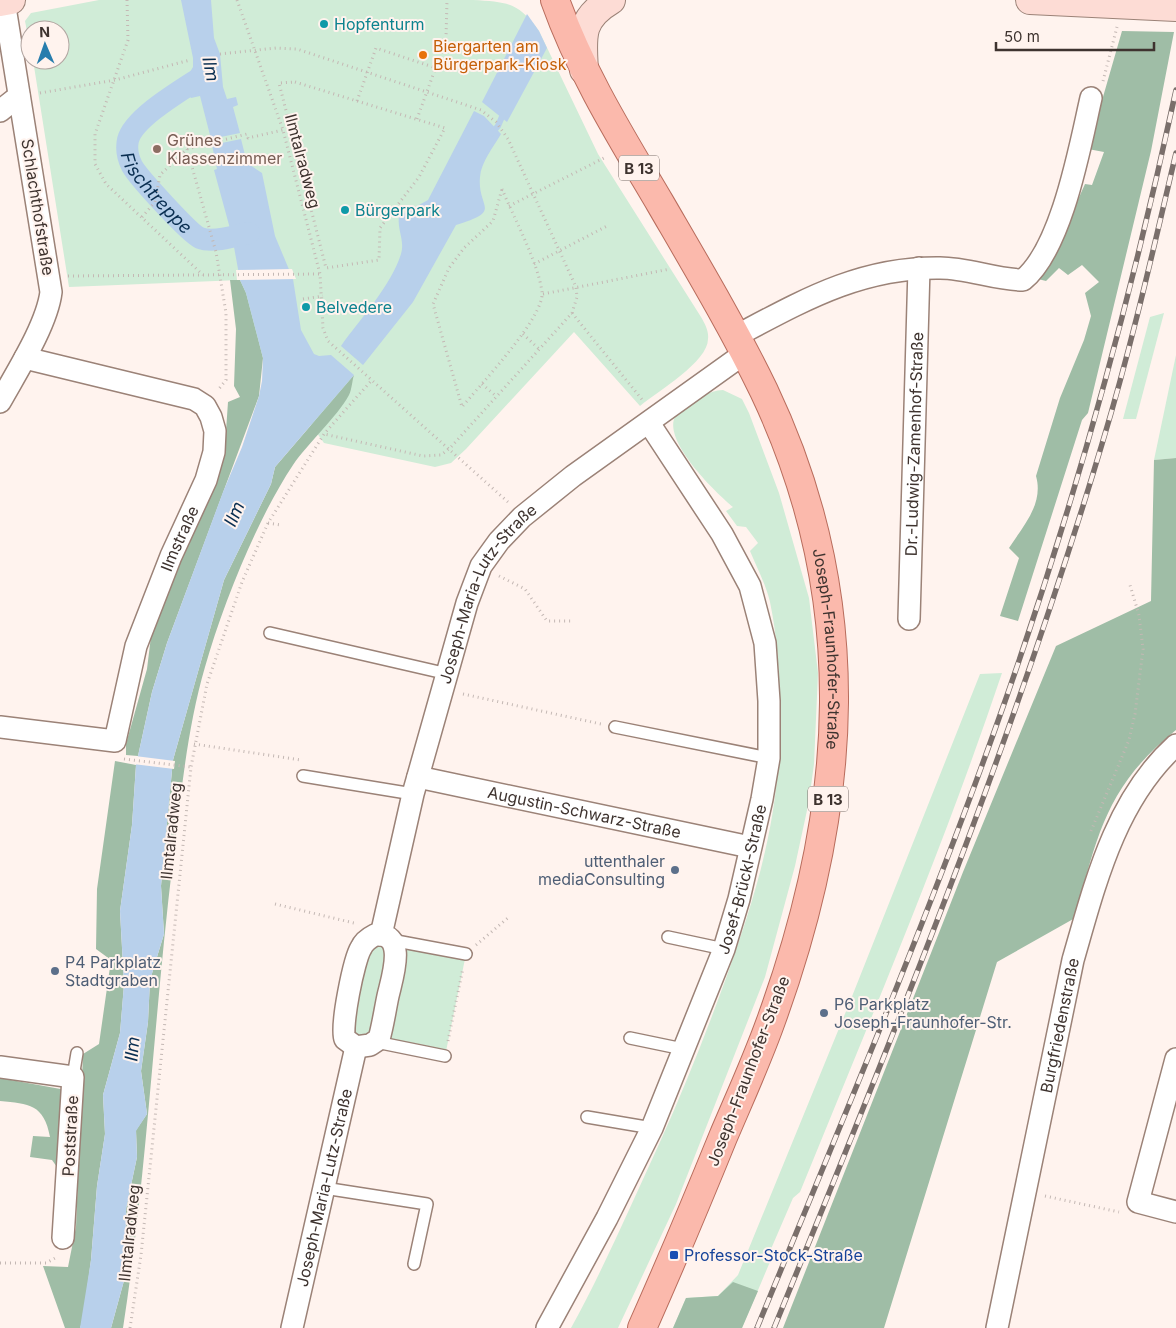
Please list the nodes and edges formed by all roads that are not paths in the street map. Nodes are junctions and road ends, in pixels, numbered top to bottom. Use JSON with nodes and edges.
{"nodes":[{"id":1,"x":555,"y":0,"type":"edge"},
{"id":2,"x":611,"y":0,"type":"edge"},
{"id":3,"x":1030,"y":0,"type":"edge"},
{"id":4,"x":5,"y":1,"type":"edge"},
{"id":5,"x":1176,"y":7,"type":"edge"},
{"id":6,"x":584,"y":70,"type":"junction"},
{"id":7,"x":19,"y":96,"type":"junction"},
{"id":8,"x":1091,"y":98,"type":"road end"},
{"id":9,"x":0,"y":111,"type":"edge"},
{"id":10,"x":920,"y":268,"type":"junction"},
{"id":11,"x":740,"y":345,"type":"junction"},
{"id":12,"x":25,"y":358,"type":"junction"},
{"id":13,"x":0,"y":402,"type":"edge"},
{"id":14,"x":653,"y":420,"type":"junction"},
{"id":15,"x":908,"y":619,"type":"dead end"},
{"id":16,"x":270,"y":633,"type":"dead end"},
{"id":17,"x":445,"y":682,"type":"junction"},
{"id":18,"x":0,"y":727,"type":"edge"},
{"id":19,"x":615,"y":727,"type":"road end"},
{"id":20,"x":1176,"y":745,"type":"edge"},
{"id":21,"x":768,"y":758,"type":"junction"},
{"id":22,"x":303,"y":776,"type":"road end"},
{"id":23,"x":415,"y":785,"type":"junction"},
{"id":24,"x":750,"y":847,"type":"junction"},
{"id":25,"x":382,"y":937,"type":"junction"},
{"id":26,"x":668,"y":937,"type":"dead end"},
{"id":27,"x":724,"y":948,"type":"junction"},
{"id":28,"x":466,"y":954,"type":"road end"},
{"id":29,"x":630,"y":1038,"type":"dead end"},
{"id":30,"x":366,"y":1045,"type":"junction"},
{"id":31,"x":683,"y":1049,"type":"junction"},
{"id":32,"x":77,"y":1053,"type":"dead end"},
{"id":33,"x":445,"y":1056,"type":"road end"},
{"id":34,"x":1176,"y":1059,"type":"edge"},
{"id":35,"x":0,"y":1067,"type":"edge"},
{"id":36,"x":73,"y":1077,"type":"junction"},
{"id":37,"x":587,"y":1117,"type":"dead end"},
{"id":38,"x":652,"y":1128,"type":"junction"},
{"id":39,"x":324,"y":1188,"type":"junction"},
{"id":40,"x":1176,"y":1212,"type":"edge"},
{"id":41,"x":63,"y":1238,"type":"road end"},
{"id":42,"x":414,"y":1264,"type":"dead end"},
{"id":43,"x":292,"y":1328,"type":"edge"},
{"id":44,"x":547,"y":1328,"type":"edge"},
{"id":45,"x":642,"y":1328,"type":"edge"},
{"id":46,"x":996,"y":1328,"type":"edge"}],
"edges":[{"from":1,"to":6,"type":"main road","name":"Joseph-Fraunhofer-Straße","number":"B 13"},
{"from":2,"to":6,"type":"main road"},
{"from":3,"to":5,"type":"main road"},
{"from":4,"to":7,"type":"street","name":"Schlachthofstraße"},
{"from":6,"to":11,"type":"main road","name":"Joseph-Fraunhofer-Straße","number":"B 13"},
{"from":7,"to":9,"type":"street"},
{"from":7,"to":12,"type":"street","name":"Schlachthofstraße"},
{"from":8,"to":10,"type":"street"},
{"from":10,"to":11,"type":"street"},
{"from":10,"to":15,"type":"street","name":"Dr.-Ludwig-Zamenhof-Straße"},
{"from":11,"to":14,"type":"street","name":"Joseph-Maria-Lutz-Straße"},
{"from":11,"to":45,"type":"main road","name":"Joseph-Fraunhofer-Straße","number":"B 13"},
{"from":12,"to":13,"type":"street","name":"Schlachthofstraße"},
{"from":12,"to":18,"type":"street","name":"Ilmstraße"},
{"from":14,"to":17,"type":"street","name":"Joseph-Maria-Lutz-Straße"},
{"from":14,"to":21,"type":"street","name":"Josef-Brückl-Straße"},
{"from":16,"to":17,"type":"lane"},
{"from":17,"to":23,"type":"street","name":"Joseph-Maria-Lutz-Straße"},
{"from":19,"to":21,"type":"lane"},
{"from":20,"to":46,"type":"street","name":"Burgfriedenstraße"},
{"from":21,"to":24,"type":"street","name":"Josef-Brückl-Straße"},
{"from":22,"to":23,"type":"lane"},
{"from":23,"to":24,"type":"street","name":"Augustin-Schwarz-Straße"},
{"from":23,"to":25,"type":"street","name":"Joseph-Maria-Lutz-Straße"},
{"from":24,"to":27,"type":"street","name":"Josef-Brückl-Straße"},
{"from":25,"to":28,"type":"lane"},
{"from":25,"to":30,"type":"street","name":"Joseph-Maria-Lutz-Straße"},
{"from":25,"to":30,"type":"street","name":"Joseph-Maria-Lutz-Straße"},
{"from":26,"to":27,"type":"lane"},
{"from":27,"to":31,"type":"street","name":"Josef-Brückl-Straße"},
{"from":29,"to":31,"type":"lane"},
{"from":30,"to":33,"type":"lane"},
{"from":30,"to":39,"type":"street","name":"Joseph-Maria-Lutz-Straße"},
{"from":31,"to":38,"type":"street","name":"Josef-Brückl-Straße"},
{"from":32,"to":36,"type":"lane"},
{"from":34,"to":40,"type":"street"},
{"from":35,"to":36,"type":"street","name":"Poststraße"},
{"from":36,"to":41,"type":"street","name":"Poststraße"},
{"from":37,"to":38,"type":"lane"},
{"from":38,"to":44,"type":"street","name":"Josef-Brückl-Straße"},
{"from":39,"to":42,"type":"lane"},
{"from":39,"to":43,"type":"street","name":"Joseph-Maria-Lutz-Straße"}]}
